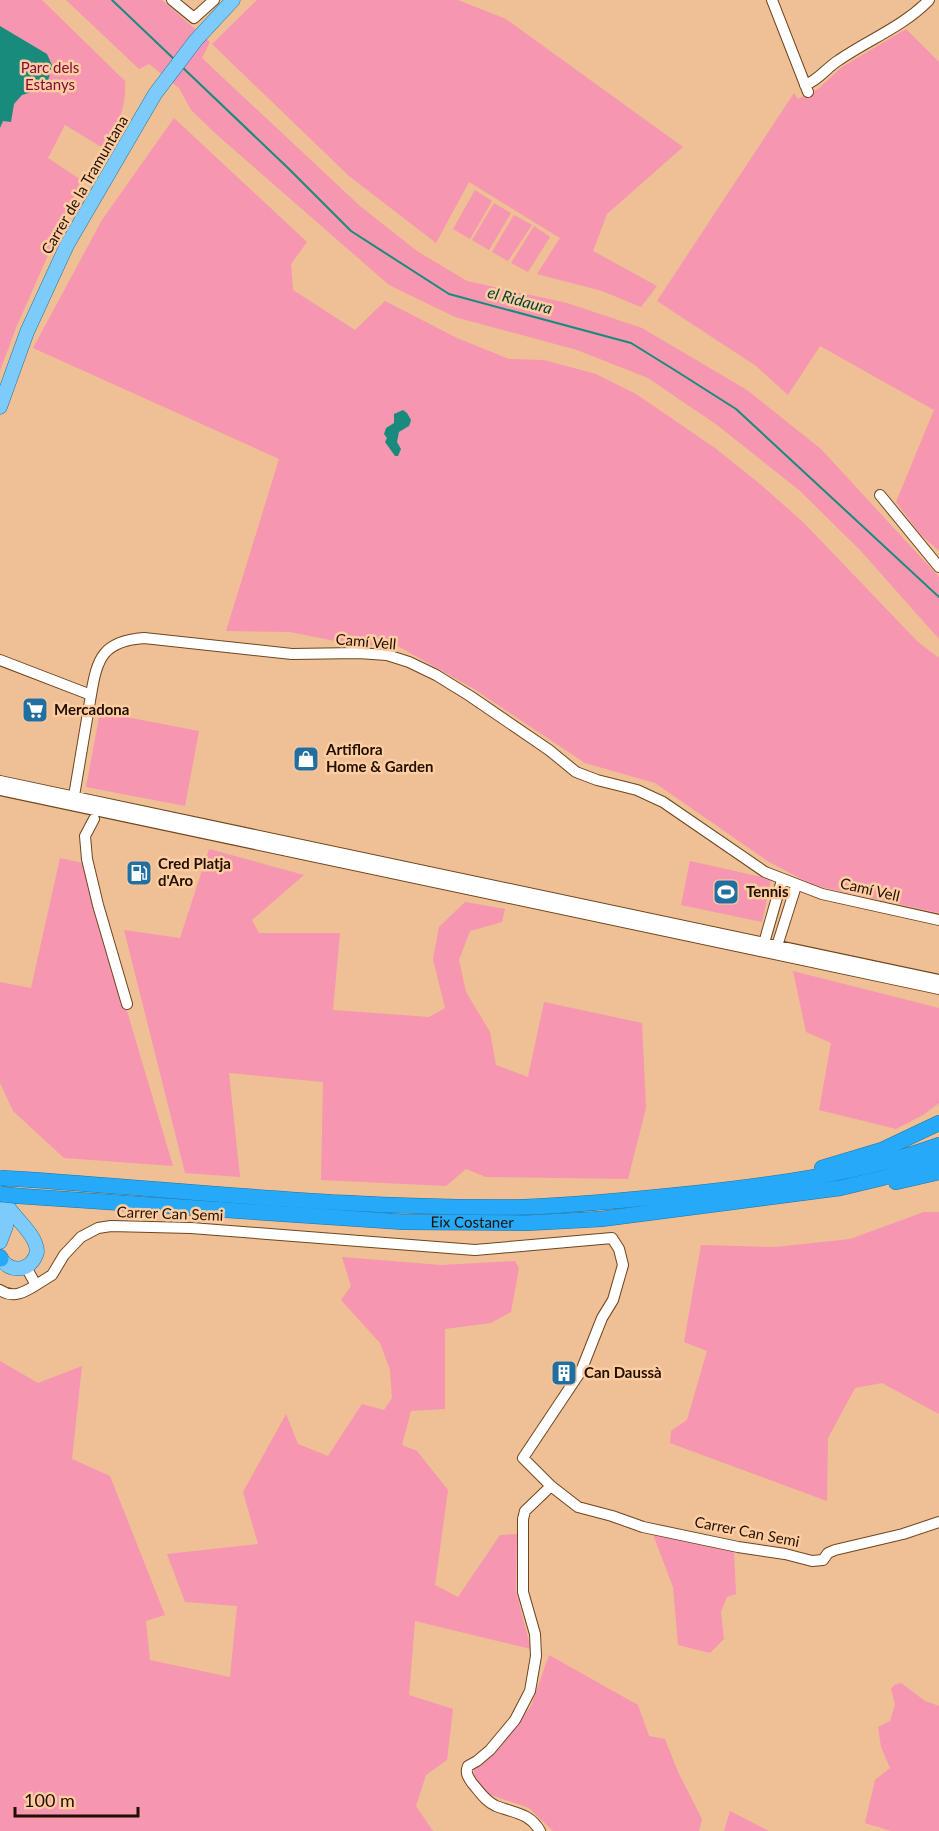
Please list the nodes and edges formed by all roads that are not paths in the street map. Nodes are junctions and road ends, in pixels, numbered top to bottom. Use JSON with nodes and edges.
{"nodes":[{"id":1,"x":172,"y":0,"type":"edge"},
{"id":2,"x":214,"y":0,"type":"edge"},
{"id":3,"x":233,"y":0,"type":"edge"},
{"id":4,"x":772,"y":0,"type":"edge"},
{"id":5,"x":929,"y":0,"type":"edge"},
{"id":6,"x":0,"y":407,"type":"edge"},
{"id":7,"x":880,"y":495,"type":"dead end"},
{"id":8,"x":939,"y":567,"type":"edge"},
{"id":9,"x":0,"y":660,"type":"edge"},
{"id":10,"x":91,"y":695,"type":"junction"},
{"id":11,"x":0,"y":781,"type":"edge"},
{"id":12,"x":0,"y":790,"type":"edge"},
{"id":13,"x":74,"y":796,"type":"junction"},
{"id":14,"x":93,"y":819,"type":"dead end"},
{"id":15,"x":782,"y":880,"type":"junction"},
{"id":16,"x":796,"y":886,"type":"junction"},
{"id":17,"x":939,"y":920,"type":"edge"},
{"id":18,"x":764,"y":943,"type":"junction"},
{"id":19,"x":777,"y":946,"type":"junction"},
{"id":20,"x":939,"y":980,"type":"edge"},
{"id":21,"x":939,"y":989,"type":"edge"},
{"id":22,"x":127,"y":1004,"type":"dead end"},
{"id":23,"x":939,"y":1123,"type":"edge"},
{"id":24,"x":939,"y":1145,"type":"edge"},
{"id":25,"x":939,"y":1159,"type":"edge"},
{"id":26,"x":939,"y":1172,"type":"edge"},
{"id":27,"x":0,"y":1173,"type":"edge"},
{"id":28,"x":0,"y":1178,"type":"edge"},
{"id":29,"x":795,"y":1181,"type":"junction"},
{"id":30,"x":840,"y":1188,"type":"junction"},
{"id":31,"x":9,"y":1198,"type":"edge"},
{"id":32,"x":29,"y":1234,"type":"junction"},
{"id":33,"x":1,"y":1241,"type":"edge"},
{"id":34,"x":0,"y":1258,"type":"edge"},
{"id":35,"x":26,"y":1268,"type":"junction"},
{"id":36,"x":36,"y":1285,"type":"junction"},
{"id":37,"x":0,"y":1290,"type":"edge"},
{"id":38,"x":551,"y":1486,"type":"junction"},
{"id":39,"x":939,"y":1522,"type":"edge"},
{"id":40,"x":540,"y":1831,"type":"edge"}],
"edges":[{"from":1,"to":2,"type":"street"},
{"from":3,"to":6,"type":"main road","name":"Carrer de la Tramuntana"},
{"from":4,"to":5,"type":"street"},
{"from":7,"to":8,"type":"street"},
{"from":9,"to":10,"type":"street"},
{"from":10,"to":13,"type":"street"},
{"from":10,"to":15,"type":"street","name":"Camí Vell"},
{"from":11,"to":13,"type":"street"},
{"from":12,"to":21,"type":"street"},
{"from":13,"to":18,"type":"street"},
{"from":14,"to":22,"type":"street"},
{"from":15,"to":16,"type":"street","name":"Camí Vell"},
{"from":15,"to":18,"type":"street"},
{"from":16,"to":17,"type":"street","name":"Camí Vell"},
{"from":16,"to":19,"type":"street"},
{"from":18,"to":19,"type":"street"},
{"from":19,"to":20,"type":"street"},
{"from":23,"to":29,"type":"highway"},
{"from":24,"to":29,"type":"highway","name":"Eix Costaner"},
{"from":25,"to":30,"type":"highway","name":"Eix Costaner"},
{"from":26,"to":30,"type":"highway"},
{"from":27,"to":31,"type":"main road"},
{"from":28,"to":29,"type":"highway","name":"Eix Costaner","bridge":true},
{"from":30,"to":31,"type":"highway","name":"Eix Costaner"},
{"from":31,"to":32,"type":"main road"},
{"from":31,"to":33,"type":"main road"},
{"from":32,"to":33,"type":"main road"},
{"from":32,"to":35,"type":"main road"},
{"from":34,"to":35,"type":"main road"},
{"from":35,"to":36,"type":"street"},
{"from":36,"to":37,"type":"street"},
{"from":36,"to":38,"type":"street","name":"Carrer Can Semi"},
{"from":38,"to":39,"type":"street","name":"Carrer Can Semi"},
{"from":38,"to":40,"type":"street"}]}
